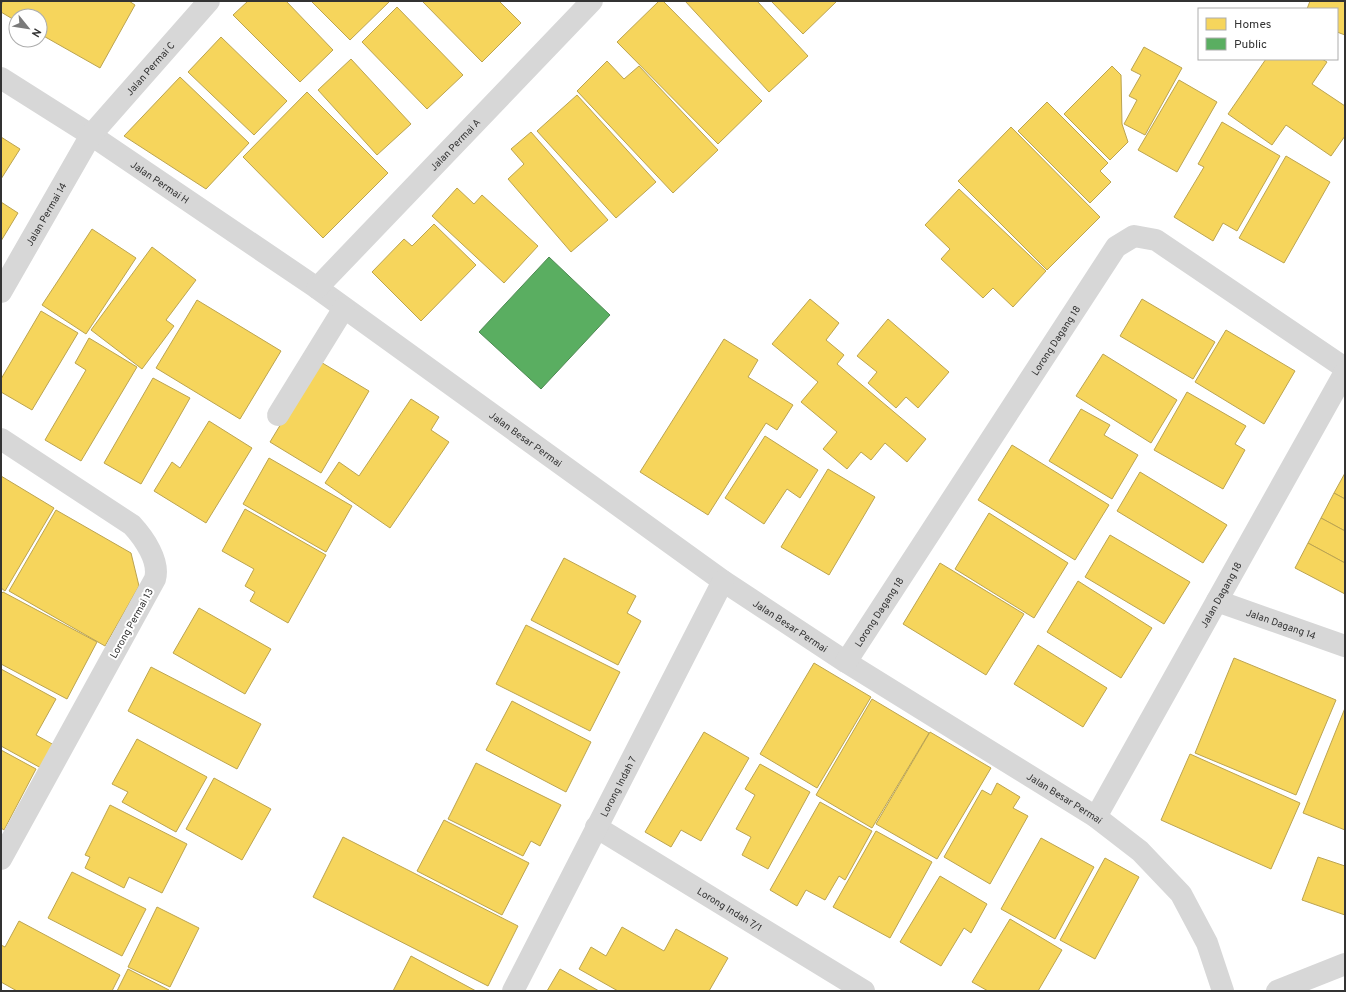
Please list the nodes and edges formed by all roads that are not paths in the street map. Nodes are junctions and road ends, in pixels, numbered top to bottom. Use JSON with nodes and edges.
{"nodes":[{"id":1,"x":209,"y":1,"type":"edge"},
{"id":2,"x":592,"y":1,"type":"edge"},
{"id":3,"x":1,"y":78,"type":"edge"},
{"id":4,"x":92,"y":135,"type":"junction"},
{"id":5,"x":316,"y":288,"type":"junction"},
{"id":6,"x":1,"y":292,"type":"edge"},
{"id":7,"x":344,"y":308,"type":"junction"},
{"id":8,"x":1345,"y":368,"type":"edge"},
{"id":9,"x":1345,"y":372,"type":"edge"},
{"id":10,"x":278,"y":415,"type":"dead end"},
{"id":11,"x":1,"y":439,"type":"edge"},
{"id":12,"x":723,"y":581,"type":"junction"},
{"id":13,"x":1217,"y":601,"type":"junction"},
{"id":14,"x":1345,"y":646,"type":"edge"},
{"id":15,"x":846,"y":662,"type":"junction"},
{"id":16,"x":1096,"y":818,"type":"junction"},
{"id":17,"x":596,"y":827,"type":"junction"},
{"id":18,"x":1,"y":859,"type":"edge"},
{"id":19,"x":1345,"y":964,"type":"edge"},
{"id":20,"x":512,"y":991,"type":"edge"},
{"id":21,"x":864,"y":991,"type":"edge"},
{"id":22,"x":1223,"y":991,"type":"edge"},
{"id":23,"x":1277,"y":991,"type":"edge"}],
"edges":[{"from":1,"to":4,"type":"street","name":"Jalan Permai C"},
{"from":2,"to":5,"type":"street","name":"Jalan Permai A"},
{"from":3,"to":4,"type":"street","name":"Jalan Permai H"},
{"from":4,"to":5,"type":"street","name":"Jalan Permai H"},
{"from":4,"to":6,"type":"street","name":"Jalan Permai 14"},
{"from":5,"to":7,"type":"street","name":"Jalan Besar Permai"},
{"from":7,"to":10,"type":"street"},
{"from":7,"to":12,"type":"street","name":"Jalan Besar Permai"},
{"from":8,"to":15,"type":"street","name":"Lorong Dagang 18"},
{"from":9,"to":13,"type":"street","name":"Jalan Dagang 18"},
{"from":11,"to":18,"type":"street","name":"Lorong Permai 13"},
{"from":12,"to":15,"type":"street","name":"Jalan Besar Permai"},
{"from":12,"to":17,"type":"street","name":"Lorong Indah 7"},
{"from":13,"to":14,"type":"street","name":"Jalan Dagang 14"},
{"from":13,"to":16,"type":"street","name":"Jalan Dagang 18"},
{"from":15,"to":16,"type":"street","name":"Jalan Besar Permai"},
{"from":16,"to":22,"type":"street","name":"Jalan Besar Permai"},
{"from":17,"to":20,"type":"street","name":"Lorong Indah 7"},
{"from":17,"to":21,"type":"street","name":"Lorong Indah 7/1"},
{"from":19,"to":23,"type":"street"}]}
